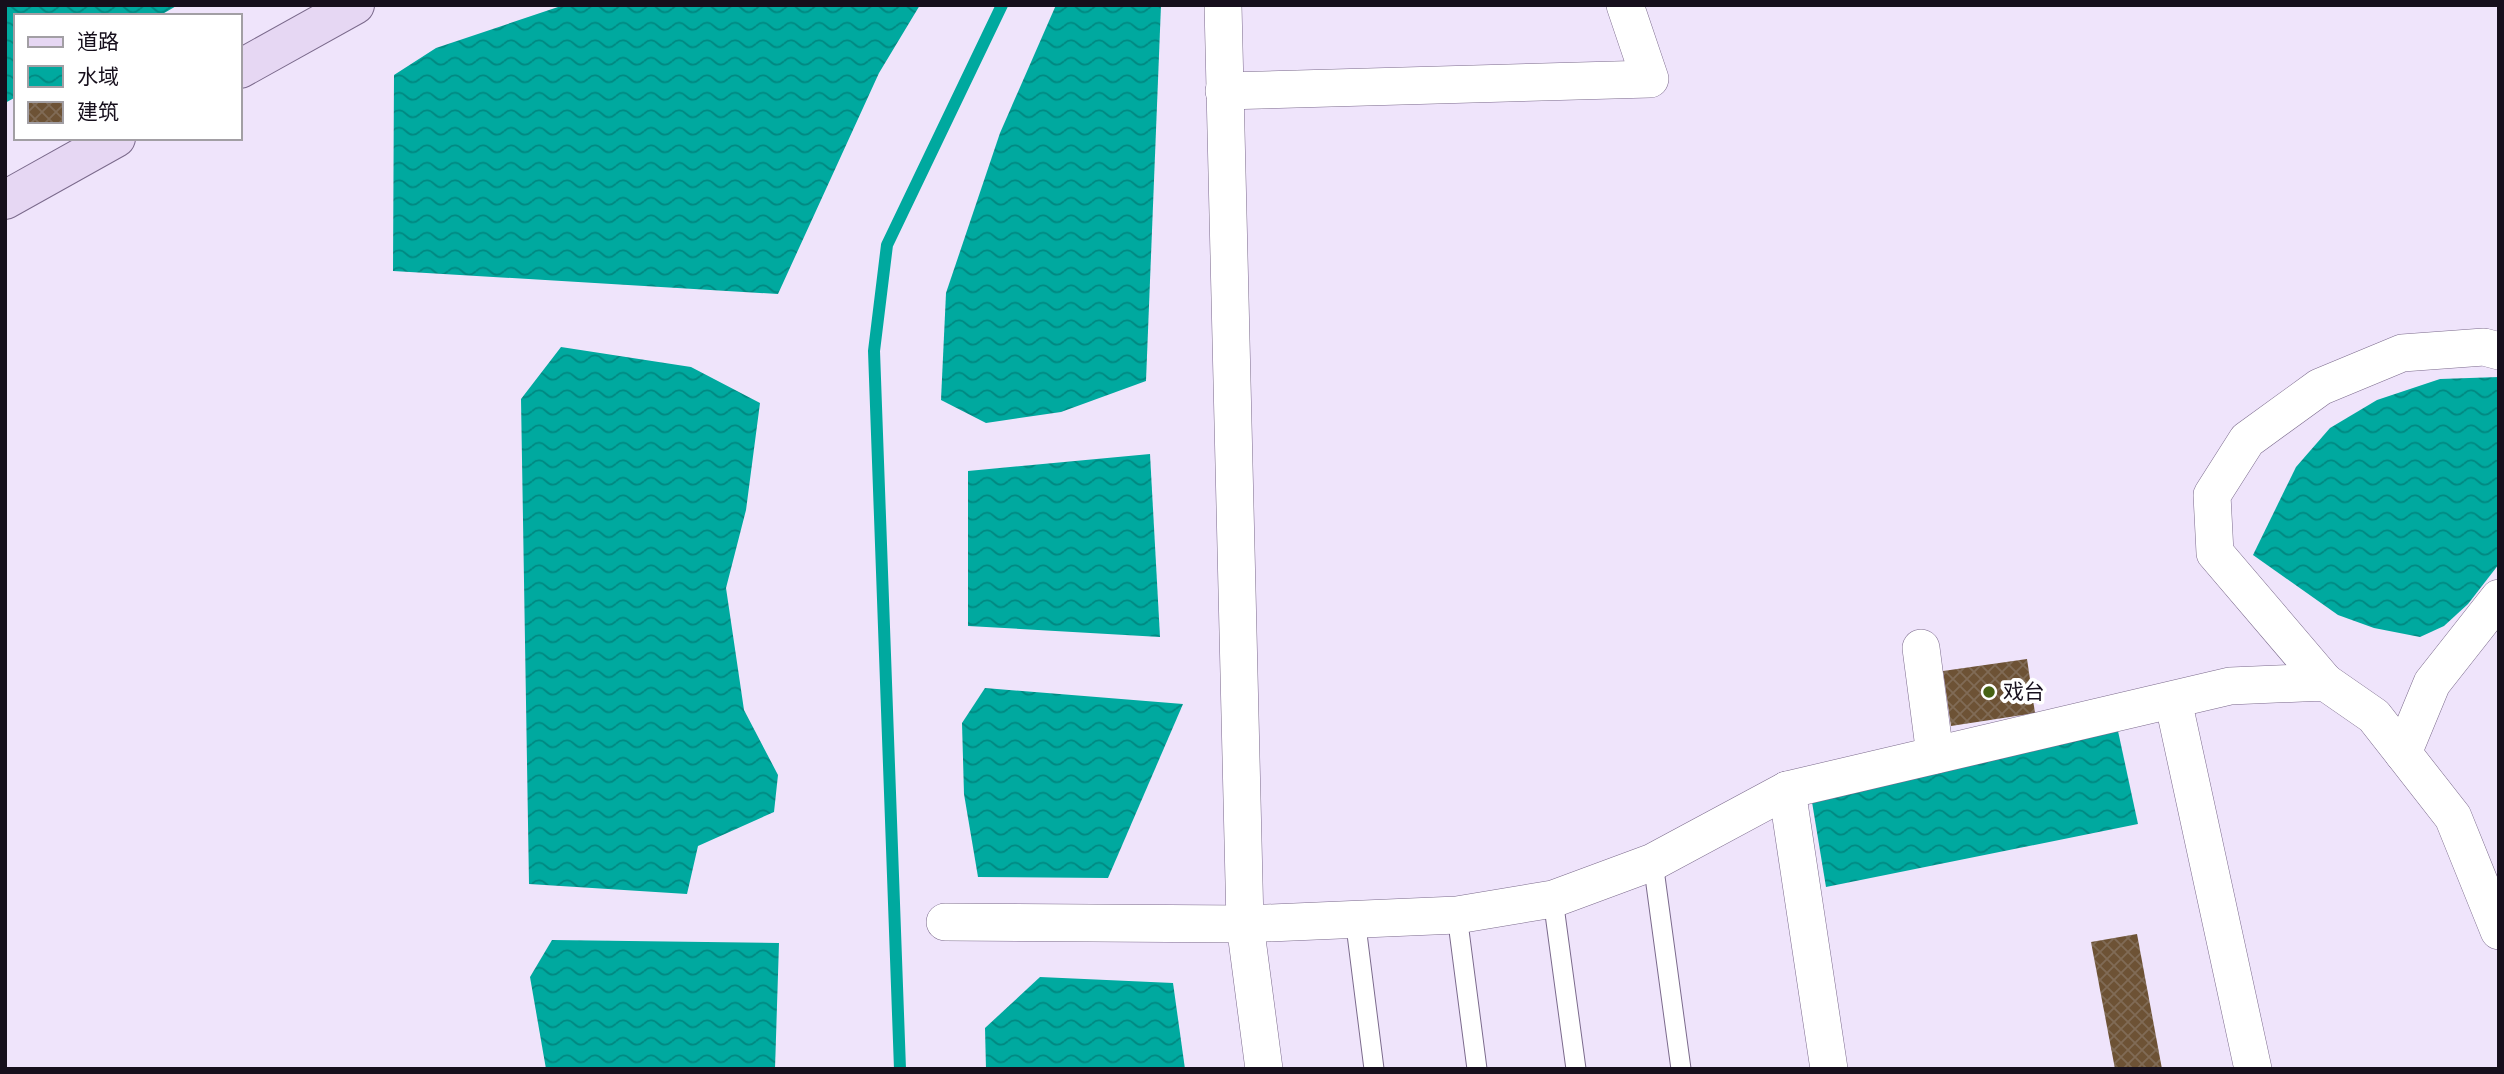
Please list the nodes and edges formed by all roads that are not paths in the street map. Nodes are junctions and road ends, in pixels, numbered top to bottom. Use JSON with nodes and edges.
{"nodes":[{"id":1,"x":355,"y":5,"type":"edge"},
{"id":2,"x":1223,"y":5,"type":"edge"},
{"id":3,"x":1625,"y":5,"type":"edge"},
{"id":4,"x":242,"y":68,"type":"edge"},
{"id":5,"x":1224,"y":91,"type":"junction"},
{"id":6,"x":112,"y":140,"type":"edge"},
{"id":7,"x":5,"y":200,"type":"edge"},
{"id":8,"x":2499,"y":351,"type":"edge"},
{"id":9,"x":2499,"y":598,"type":"edge"},
{"id":10,"x":1921,"y":649,"type":"dead end"},
{"id":11,"x":2325,"y":682,"type":"junction"},
{"id":12,"x":2173,"y":700,"type":"junction"},
{"id":13,"x":2403,"y":753,"type":"junction"},
{"id":14,"x":1935,"y":755,"type":"junction"},
{"id":15,"x":1787,"y":790,"type":"junction"},
{"id":16,"x":1653,"y":862,"type":"junction"},
{"id":17,"x":1553,"y":899,"type":"junction"},
{"id":18,"x":1457,"y":915,"type":"junction"},
{"id":19,"x":1355,"y":918,"type":"junction"},
{"id":20,"x":945,"y":922,"type":"dead end"},
{"id":21,"x":1245,"y":924,"type":"junction"},
{"id":22,"x":2499,"y":930,"type":"edge"},
{"id":23,"x":1264,"y":1069,"type":"edge"},
{"id":24,"x":1374,"y":1069,"type":"edge"},
{"id":25,"x":1477,"y":1069,"type":"edge"},
{"id":26,"x":1576,"y":1069,"type":"edge"},
{"id":27,"x":1681,"y":1069,"type":"edge"},
{"id":28,"x":1829,"y":1069,"type":"edge"},
{"id":29,"x":2253,"y":1069,"type":"edge"}],
"edges":[{"from":1,"to":4,"type":"street"},
{"from":2,"to":5,"type":"street"},
{"from":3,"to":5,"type":"street"},
{"from":5,"to":21,"type":"street"},
{"from":6,"to":7,"type":"street"},
{"from":8,"to":11,"type":"street"},
{"from":9,"to":13,"type":"street"},
{"from":10,"to":14,"type":"street"},
{"from":11,"to":12,"type":"street"},
{"from":11,"to":13,"type":"street"},
{"from":12,"to":14,"type":"street"},
{"from":12,"to":29,"type":"street"},
{"from":13,"to":22,"type":"street"},
{"from":14,"to":15,"type":"street"},
{"from":15,"to":16,"type":"street"},
{"from":15,"to":28,"type":"street"},
{"from":16,"to":17,"type":"street"},
{"from":16,"to":27,"type":"lane"},
{"from":17,"to":18,"type":"street"},
{"from":17,"to":26,"type":"lane"},
{"from":18,"to":19,"type":"street"},
{"from":18,"to":25,"type":"lane"},
{"from":19,"to":21,"type":"street"},
{"from":19,"to":24,"type":"lane"},
{"from":20,"to":21,"type":"street"},
{"from":21,"to":23,"type":"street"}]}
